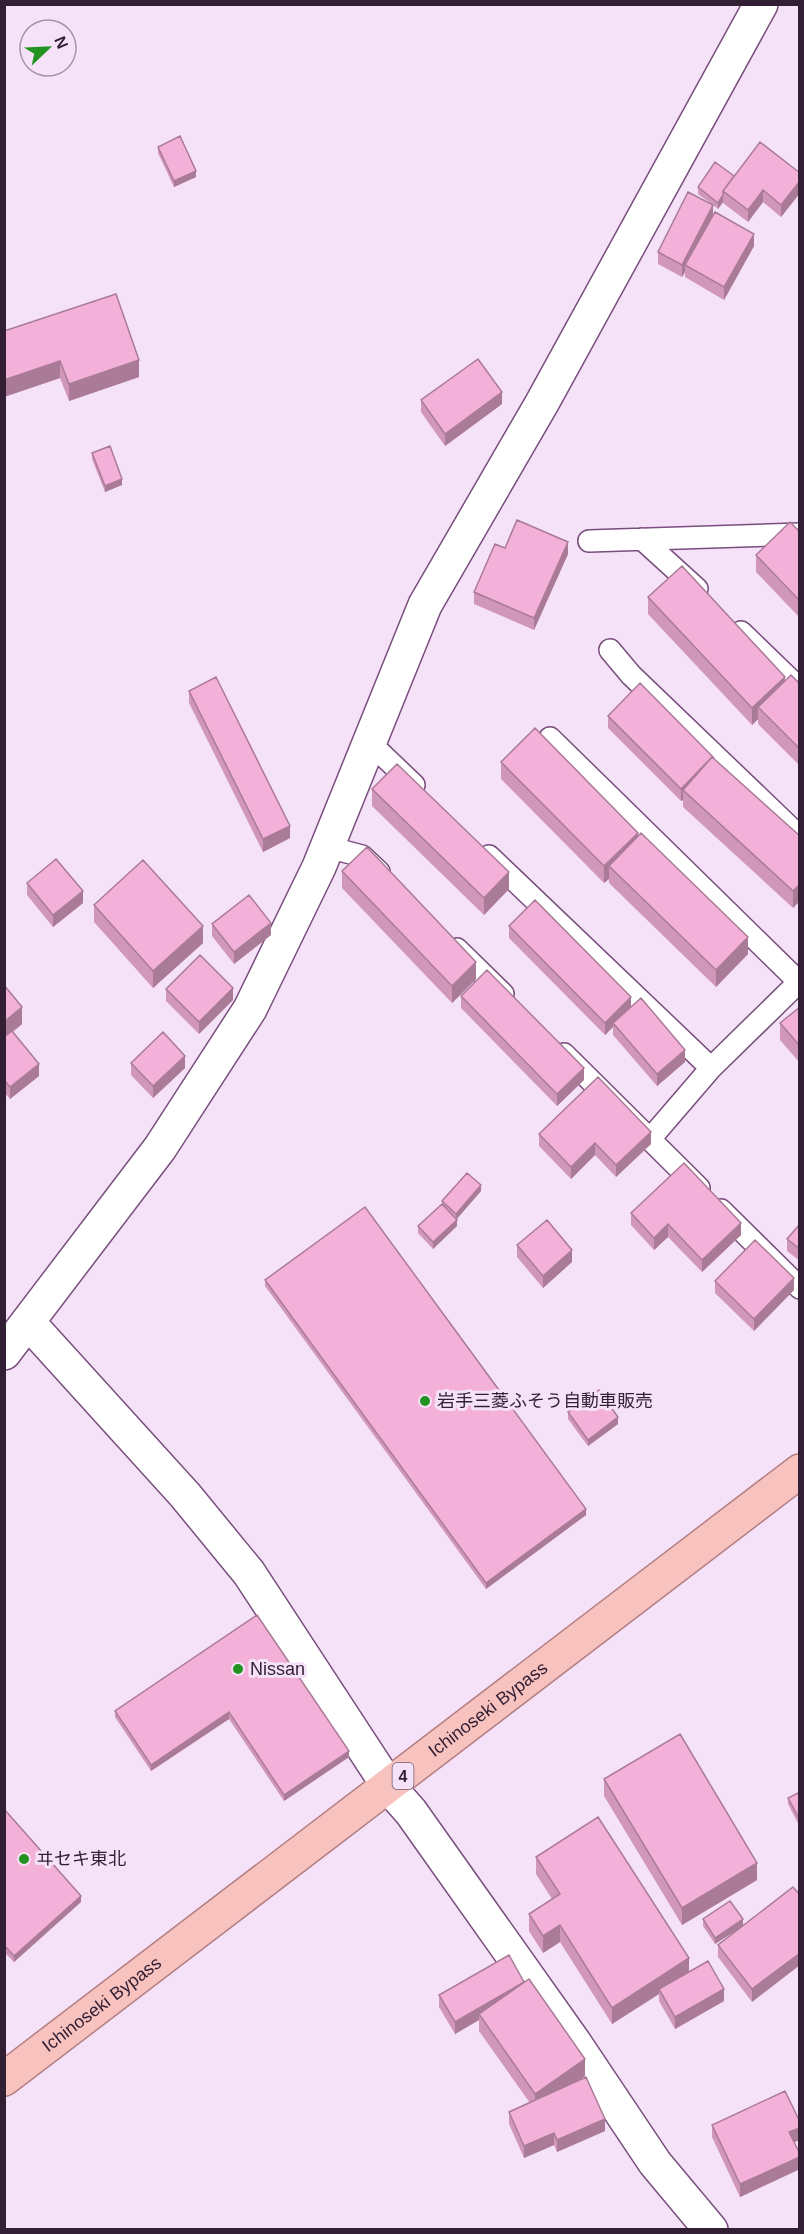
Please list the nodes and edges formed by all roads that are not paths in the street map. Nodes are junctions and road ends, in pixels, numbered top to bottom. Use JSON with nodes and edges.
{"nodes":[{"id":1,"x":761,"y":4,"type":"edge"},
{"id":2,"x":800,"y":534,"type":"edge"},
{"id":3,"x":642,"y":539,"type":"junction"},
{"id":4,"x":589,"y":541,"type":"dead end"},
{"id":5,"x":610,"y":650,"type":"dead end"},
{"id":6,"x":800,"y":689,"type":"edge"},
{"id":7,"x":550,"y":738,"type":"dead end"},
{"id":8,"x":369,"y":742,"type":"junction"},
{"id":9,"x":429,"y":799,"type":"edge"},
{"id":10,"x":800,"y":837,"type":"edge"},
{"id":11,"x":472,"y":840,"type":"edge"},
{"id":12,"x":339,"y":849,"type":"dead end"},
{"id":13,"x":396,"y":889,"type":"edge"},
{"id":14,"x":439,"y":931,"type":"edge"},
{"id":15,"x":799,"y":982,"type":"edge"},
{"id":16,"x":515,"y":1006,"type":"edge"},
{"id":17,"x":549,"y":1039,"type":"edge"},
{"id":18,"x":711,"y":1068,"type":"junction"},
{"id":19,"x":650,"y":1139,"type":"junction"},
{"id":20,"x":800,"y":1288,"type":"edge"},
{"id":21,"x":28,"y":1322,"type":"junction"},
{"id":22,"x":4,"y":1353,"type":"edge"},
{"id":23,"x":800,"y":1471,"type":"edge"},
{"id":24,"x":389,"y":1786,"type":"junction"},
{"id":25,"x":4,"y":2079,"type":"edge"},
{"id":26,"x":711,"y":2229,"type":"edge"}],
"edges":[{"from":1,"to":8,"type":"street"},
{"from":2,"to":3,"type":"lane"},
{"from":3,"to":4,"type":"lane"},
{"from":3,"to":6,"type":"lane"},
{"from":5,"to":10,"type":"lane"},
{"from":7,"to":15,"type":"lane"},
{"from":8,"to":9,"type":"lane"},
{"from":8,"to":21,"type":"street"},
{"from":11,"to":18,"type":"lane"},
{"from":12,"to":13,"type":"lane"},
{"from":14,"to":16,"type":"lane"},
{"from":15,"to":18,"type":"lane"},
{"from":17,"to":19,"type":"lane"},
{"from":18,"to":19,"type":"lane"},
{"from":19,"to":20,"type":"lane"},
{"from":21,"to":22,"type":"street"},
{"from":21,"to":24,"type":"street"},
{"from":23,"to":24,"type":"highway","name":"Ichinoseki Bypass","number":"4"},
{"from":24,"to":25,"type":"highway","name":"Ichinoseki Bypass","number":"4"},
{"from":24,"to":26,"type":"street"}]}
